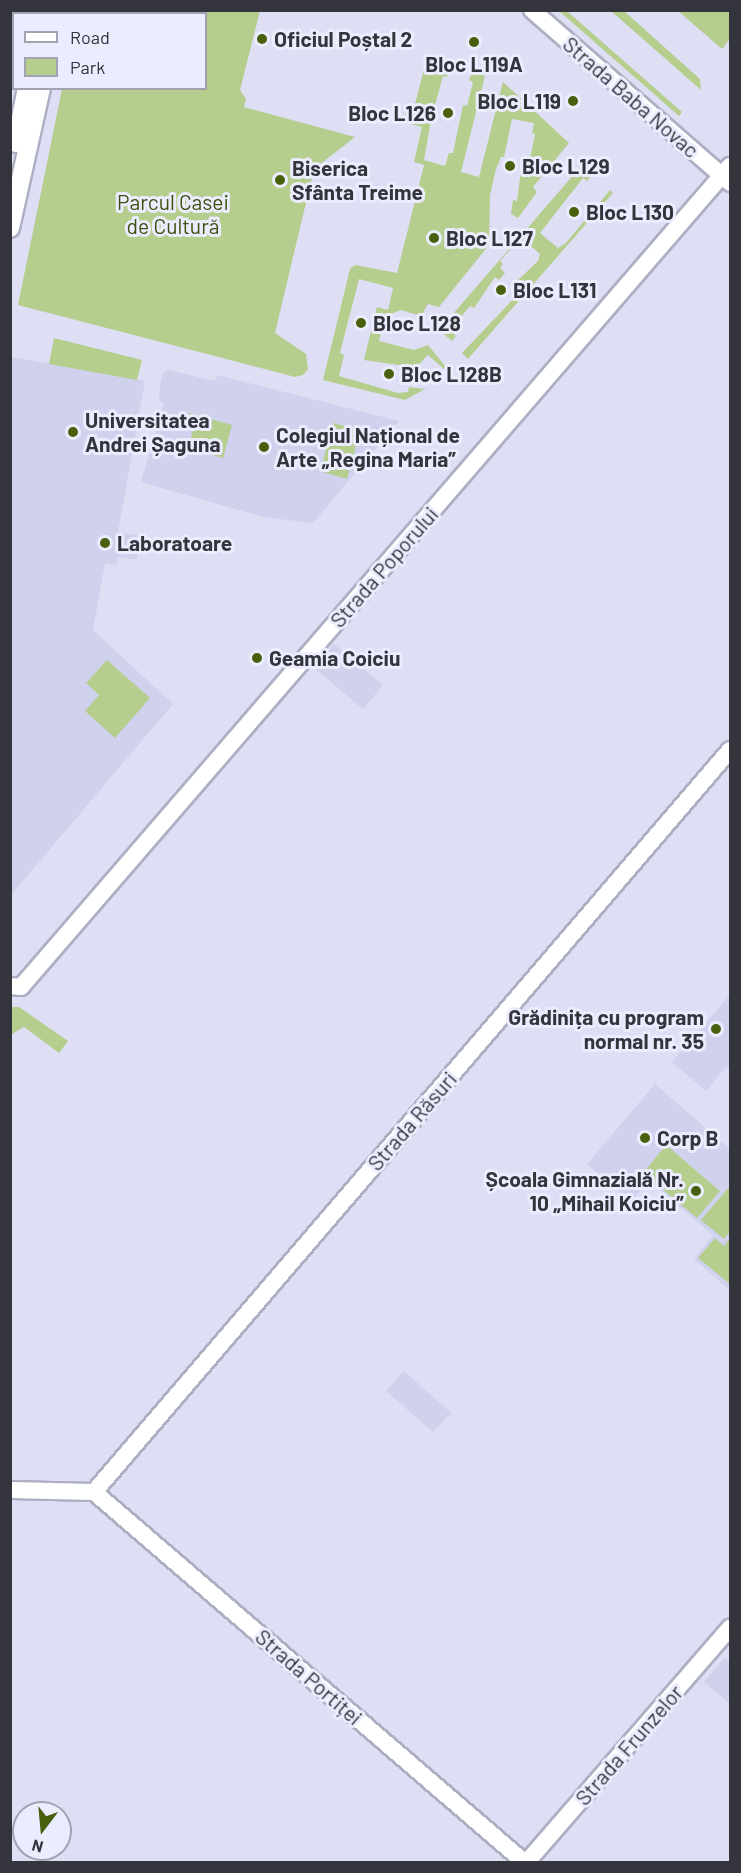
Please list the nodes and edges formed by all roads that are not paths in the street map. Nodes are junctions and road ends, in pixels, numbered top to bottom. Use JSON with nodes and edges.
{"nodes":[{"id":1,"x":532,"y":10,"type":"edge"},
{"id":2,"x":27,"y":90,"type":"edge"},
{"id":3,"x":41,"y":90,"type":"edge"},
{"id":4,"x":10,"y":172,"type":"edge"},
{"id":5,"x":728,"y":175,"type":"edge"},
{"id":6,"x":10,"y":228,"type":"edge"},
{"id":7,"x":730,"y":750,"type":"edge"},
{"id":8,"x":10,"y":987,"type":"edge"},
{"id":9,"x":10,"y":1490,"type":"edge"},
{"id":10,"x":94,"y":1492,"type":"junction"},
{"id":11,"x":730,"y":1628,"type":"edge"},
{"id":12,"x":525,"y":1863,"type":"edge"}],
"edges":[{"from":1,"to":5,"type":"street","name":"Strada Baba Novac"},
{"from":2,"to":4,"type":"main road"},
{"from":3,"to":6,"type":"main road"},
{"from":5,"to":8,"type":"street","name":"Strada Poporului"},
{"from":7,"to":10,"type":"street","name":"Strada Răsuri"},
{"from":9,"to":10,"type":"street"},
{"from":10,"to":12,"type":"street","name":"Strada Portiței"},
{"from":11,"to":12,"type":"street","name":"Strada Frunzelor"}]}
